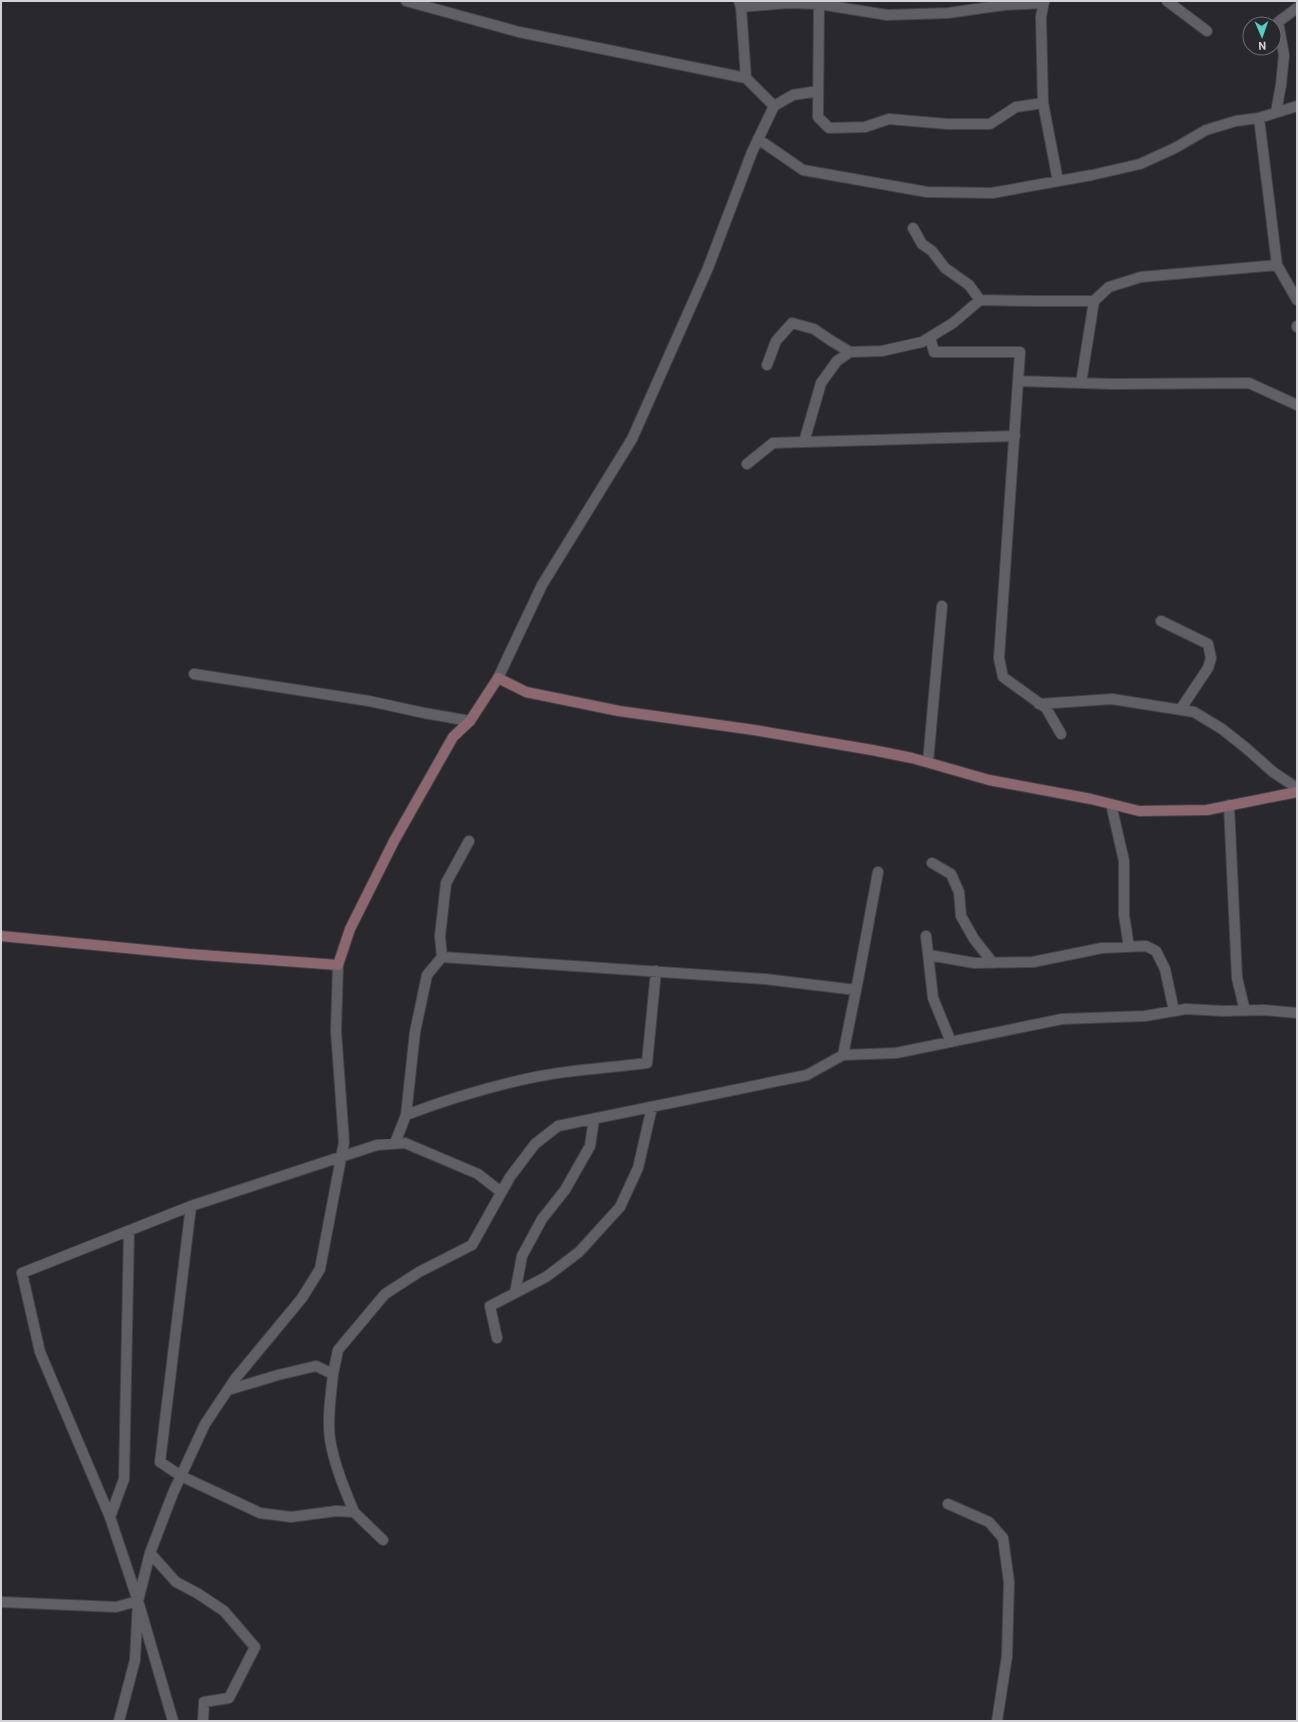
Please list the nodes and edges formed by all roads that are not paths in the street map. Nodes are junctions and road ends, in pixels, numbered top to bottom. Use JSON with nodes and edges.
{"nodes":[{"id":1,"x":406,"y":1,"type":"edge"},
{"id":2,"x":1167,"y":1,"type":"edge"},
{"id":3,"x":1044,"y":2,"type":"edge"},
{"id":4,"x":740,"y":4,"type":"edge"},
{"id":5,"x":819,"y":4,"type":"junction"},
{"id":6,"x":1297,"y":8,"type":"edge"},
{"id":7,"x":1207,"y":31,"type":"dead end"},
{"id":8,"x":746,"y":78,"type":"junction"},
{"id":9,"x":818,"y":91,"type":"junction"},
{"id":10,"x":1043,"y":103,"type":"junction"},
{"id":11,"x":774,"y":106,"type":"junction"},
{"id":12,"x":1297,"y":106,"type":"edge"},
{"id":13,"x":1276,"y":112,"type":"junction"},
{"id":14,"x":1259,"y":118,"type":"junction"},
{"id":15,"x":758,"y":139,"type":"junction"},
{"id":16,"x":1058,"y":181,"type":"junction"},
{"id":17,"x":913,"y":228,"type":"dead end"},
{"id":18,"x":1277,"y":265,"type":"junction"},
{"id":19,"x":980,"y":300,"type":"junction"},
{"id":20,"x":1297,"y":300,"type":"edge"},
{"id":21,"x":1094,"y":301,"type":"junction"},
{"id":22,"x":930,"y":337,"type":"junction"},
{"id":23,"x":850,"y":352,"type":"junction"},
{"id":24,"x":767,"y":365,"type":"dead end"},
{"id":25,"x":1018,"y":381,"type":"junction"},
{"id":26,"x":1082,"y":383,"type":"junction"},
{"id":27,"x":1297,"y":405,"type":"edge"},
{"id":28,"x":1014,"y":436,"type":"junction"},
{"id":29,"x":804,"y":442,"type":"junction"},
{"id":30,"x":747,"y":464,"type":"dead end"},
{"id":31,"x":942,"y":606,"type":"dead end"},
{"id":32,"x":1161,"y":621,"type":"dead end"},
{"id":33,"x":194,"y":674,"type":"dead end"},
{"id":34,"x":498,"y":678,"type":"junction"},
{"id":35,"x":1039,"y":704,"type":"junction"},
{"id":36,"x":1180,"y":710,"type":"junction"},
{"id":37,"x":470,"y":721,"type":"junction"},
{"id":38,"x":1061,"y":734,"type":"dead end"},
{"id":39,"x":928,"y":762,"type":"junction"},
{"id":40,"x":1297,"y":788,"type":"edge"},
{"id":41,"x":1297,"y":792,"type":"edge"},
{"id":42,"x":1111,"y":804,"type":"junction"},
{"id":43,"x":1229,"y":805,"type":"junction"},
{"id":44,"x":469,"y":841,"type":"dead end"},
{"id":45,"x":932,"y":863,"type":"dead end"},
{"id":46,"x":878,"y":872,"type":"dead end"},
{"id":47,"x":1,"y":936,"type":"edge"},
{"id":48,"x":926,"y":936,"type":"dead end"},
{"id":49,"x":1129,"y":947,"type":"junction"},
{"id":50,"x":929,"y":956,"type":"junction"},
{"id":51,"x":442,"y":957,"type":"junction"},
{"id":52,"x":993,"y":963,"type":"junction"},
{"id":53,"x":338,"y":964,"type":"junction"},
{"id":54,"x":656,"y":971,"type":"junction"},
{"id":55,"x":856,"y":990,"type":"junction"},
{"id":56,"x":1245,"y":1010,"type":"junction"},
{"id":57,"x":1174,"y":1011,"type":"junction"},
{"id":58,"x":1297,"y":1013,"type":"edge"},
{"id":59,"x":952,"y":1042,"type":"junction"},
{"id":60,"x":843,"y":1055,"type":"junction"},
{"id":61,"x":652,"y":1107,"type":"junction"},
{"id":62,"x":406,"y":1115,"type":"junction"},
{"id":63,"x":594,"y":1119,"type":"junction"},
{"id":64,"x":395,"y":1143,"type":"junction"},
{"id":65,"x":341,"y":1157,"type":"junction"},
{"id":66,"x":501,"y":1192,"type":"junction"},
{"id":67,"x":191,"y":1206,"type":"junction"},
{"id":68,"x":129,"y":1231,"type":"junction"},
{"id":69,"x":515,"y":1292,"type":"junction"},
{"id":70,"x":497,"y":1338,"type":"dead end"},
{"id":71,"x":332,"y":1374,"type":"junction"},
{"id":72,"x":228,"y":1390,"type":"junction"},
{"id":73,"x":181,"y":1476,"type":"junction"},
{"id":74,"x":948,"y":1504,"type":"dead end"},
{"id":75,"x":354,"y":1512,"type":"junction"},
{"id":76,"x":110,"y":1517,"type":"junction"},
{"id":77,"x":383,"y":1540,"type":"dead end"},
{"id":78,"x":150,"y":1553,"type":"junction"},
{"id":79,"x":138,"y":1601,"type":"junction"},
{"id":80,"x":1,"y":1602,"type":"edge"},
{"id":81,"x":119,"y":1721,"type":"edge"},
{"id":82,"x":173,"y":1721,"type":"edge"},
{"id":83,"x":204,"y":1721,"type":"edge"},
{"id":84,"x":997,"y":1721,"type":"edge"}],
"edges":[{"from":1,"to":8,"type":"street"},
{"from":2,"to":7,"type":"street"},
{"from":3,"to":5,"type":"street"},
{"from":3,"to":10,"type":"street"},
{"from":4,"to":5,"type":"street"},
{"from":4,"to":8,"type":"street"},
{"from":5,"to":9,"type":"street"},
{"from":6,"to":13,"type":"street"},
{"from":8,"to":11,"type":"street"},
{"from":9,"to":10,"type":"street"},
{"from":9,"to":11,"type":"street"},
{"from":10,"to":16,"type":"street"},
{"from":11,"to":15,"type":"street"},
{"from":12,"to":13,"type":"street"},
{"from":13,"to":14,"type":"street"},
{"from":14,"to":16,"type":"street"},
{"from":14,"to":18,"type":"street"},
{"from":15,"to":16,"type":"street"},
{"from":15,"to":34,"type":"street"},
{"from":17,"to":19,"type":"street"},
{"from":18,"to":20,"type":"street"},
{"from":18,"to":21,"type":"street"},
{"from":19,"to":21,"type":"street"},
{"from":19,"to":22,"type":"street"},
{"from":21,"to":26,"type":"street"},
{"from":22,"to":23,"type":"street"},
{"from":22,"to":25,"type":"street"},
{"from":23,"to":24,"type":"street"},
{"from":23,"to":29,"type":"street"},
{"from":25,"to":26,"type":"street"},
{"from":25,"to":28,"type":"street"},
{"from":26,"to":27,"type":"street"},
{"from":28,"to":29,"type":"street"},
{"from":28,"to":35,"type":"street"},
{"from":29,"to":30,"type":"street"},
{"from":31,"to":39,"type":"street"},
{"from":32,"to":36,"type":"street"},
{"from":33,"to":37,"type":"street"},
{"from":34,"to":37,"type":"street"},
{"from":34,"to":39,"type":"street"},
{"from":35,"to":36,"type":"street"},
{"from":35,"to":38,"type":"street"},
{"from":36,"to":40,"type":"street"},
{"from":37,"to":53,"type":"street"},
{"from":39,"to":42,"type":"street"},
{"from":41,"to":43,"type":"street"},
{"from":42,"to":43,"type":"street"},
{"from":42,"to":49,"type":"street"},
{"from":43,"to":56,"type":"street"},
{"from":44,"to":51,"type":"street"},
{"from":45,"to":52,"type":"street"},
{"from":46,"to":55,"type":"street"},
{"from":47,"to":53,"type":"street"},
{"from":48,"to":50,"type":"street"},
{"from":49,"to":52,"type":"street"},
{"from":49,"to":57,"type":"street"},
{"from":50,"to":52,"type":"street"},
{"from":50,"to":59,"type":"street"},
{"from":51,"to":54,"type":"street"},
{"from":51,"to":62,"type":"street"},
{"from":53,"to":65,"type":"street"},
{"from":54,"to":55,"type":"street"},
{"from":54,"to":62,"type":"street"},
{"from":55,"to":60,"type":"street"},
{"from":56,"to":57,"type":"street"},
{"from":56,"to":58,"type":"street"},
{"from":57,"to":59,"type":"street"},
{"from":59,"to":60,"type":"street"},
{"from":60,"to":61,"type":"street"},
{"from":61,"to":63,"type":"street"},
{"from":61,"to":69,"type":"street"},
{"from":62,"to":64,"type":"street"},
{"from":63,"to":66,"type":"street"},
{"from":63,"to":69,"type":"street"},
{"from":64,"to":65,"type":"street"},
{"from":64,"to":66,"type":"street"},
{"from":65,"to":67,"type":"street"},
{"from":65,"to":72,"type":"street"},
{"from":66,"to":71,"type":"street"},
{"from":67,"to":68,"type":"street"},
{"from":67,"to":73,"type":"street"},
{"from":68,"to":76,"type":"street"},
{"from":68,"to":76,"type":"street"},
{"from":69,"to":70,"type":"street"},
{"from":71,"to":72,"type":"street"},
{"from":71,"to":75,"type":"street"},
{"from":72,"to":73,"type":"street"},
{"from":73,"to":75,"type":"street"},
{"from":73,"to":78,"type":"street"},
{"from":74,"to":84,"type":"street"},
{"from":75,"to":77,"type":"street"},
{"from":76,"to":79,"type":"street"},
{"from":78,"to":79,"type":"street"},
{"from":78,"to":83,"type":"street"},
{"from":79,"to":80,"type":"street"},
{"from":79,"to":81,"type":"street"},
{"from":79,"to":82,"type":"street"}]}
